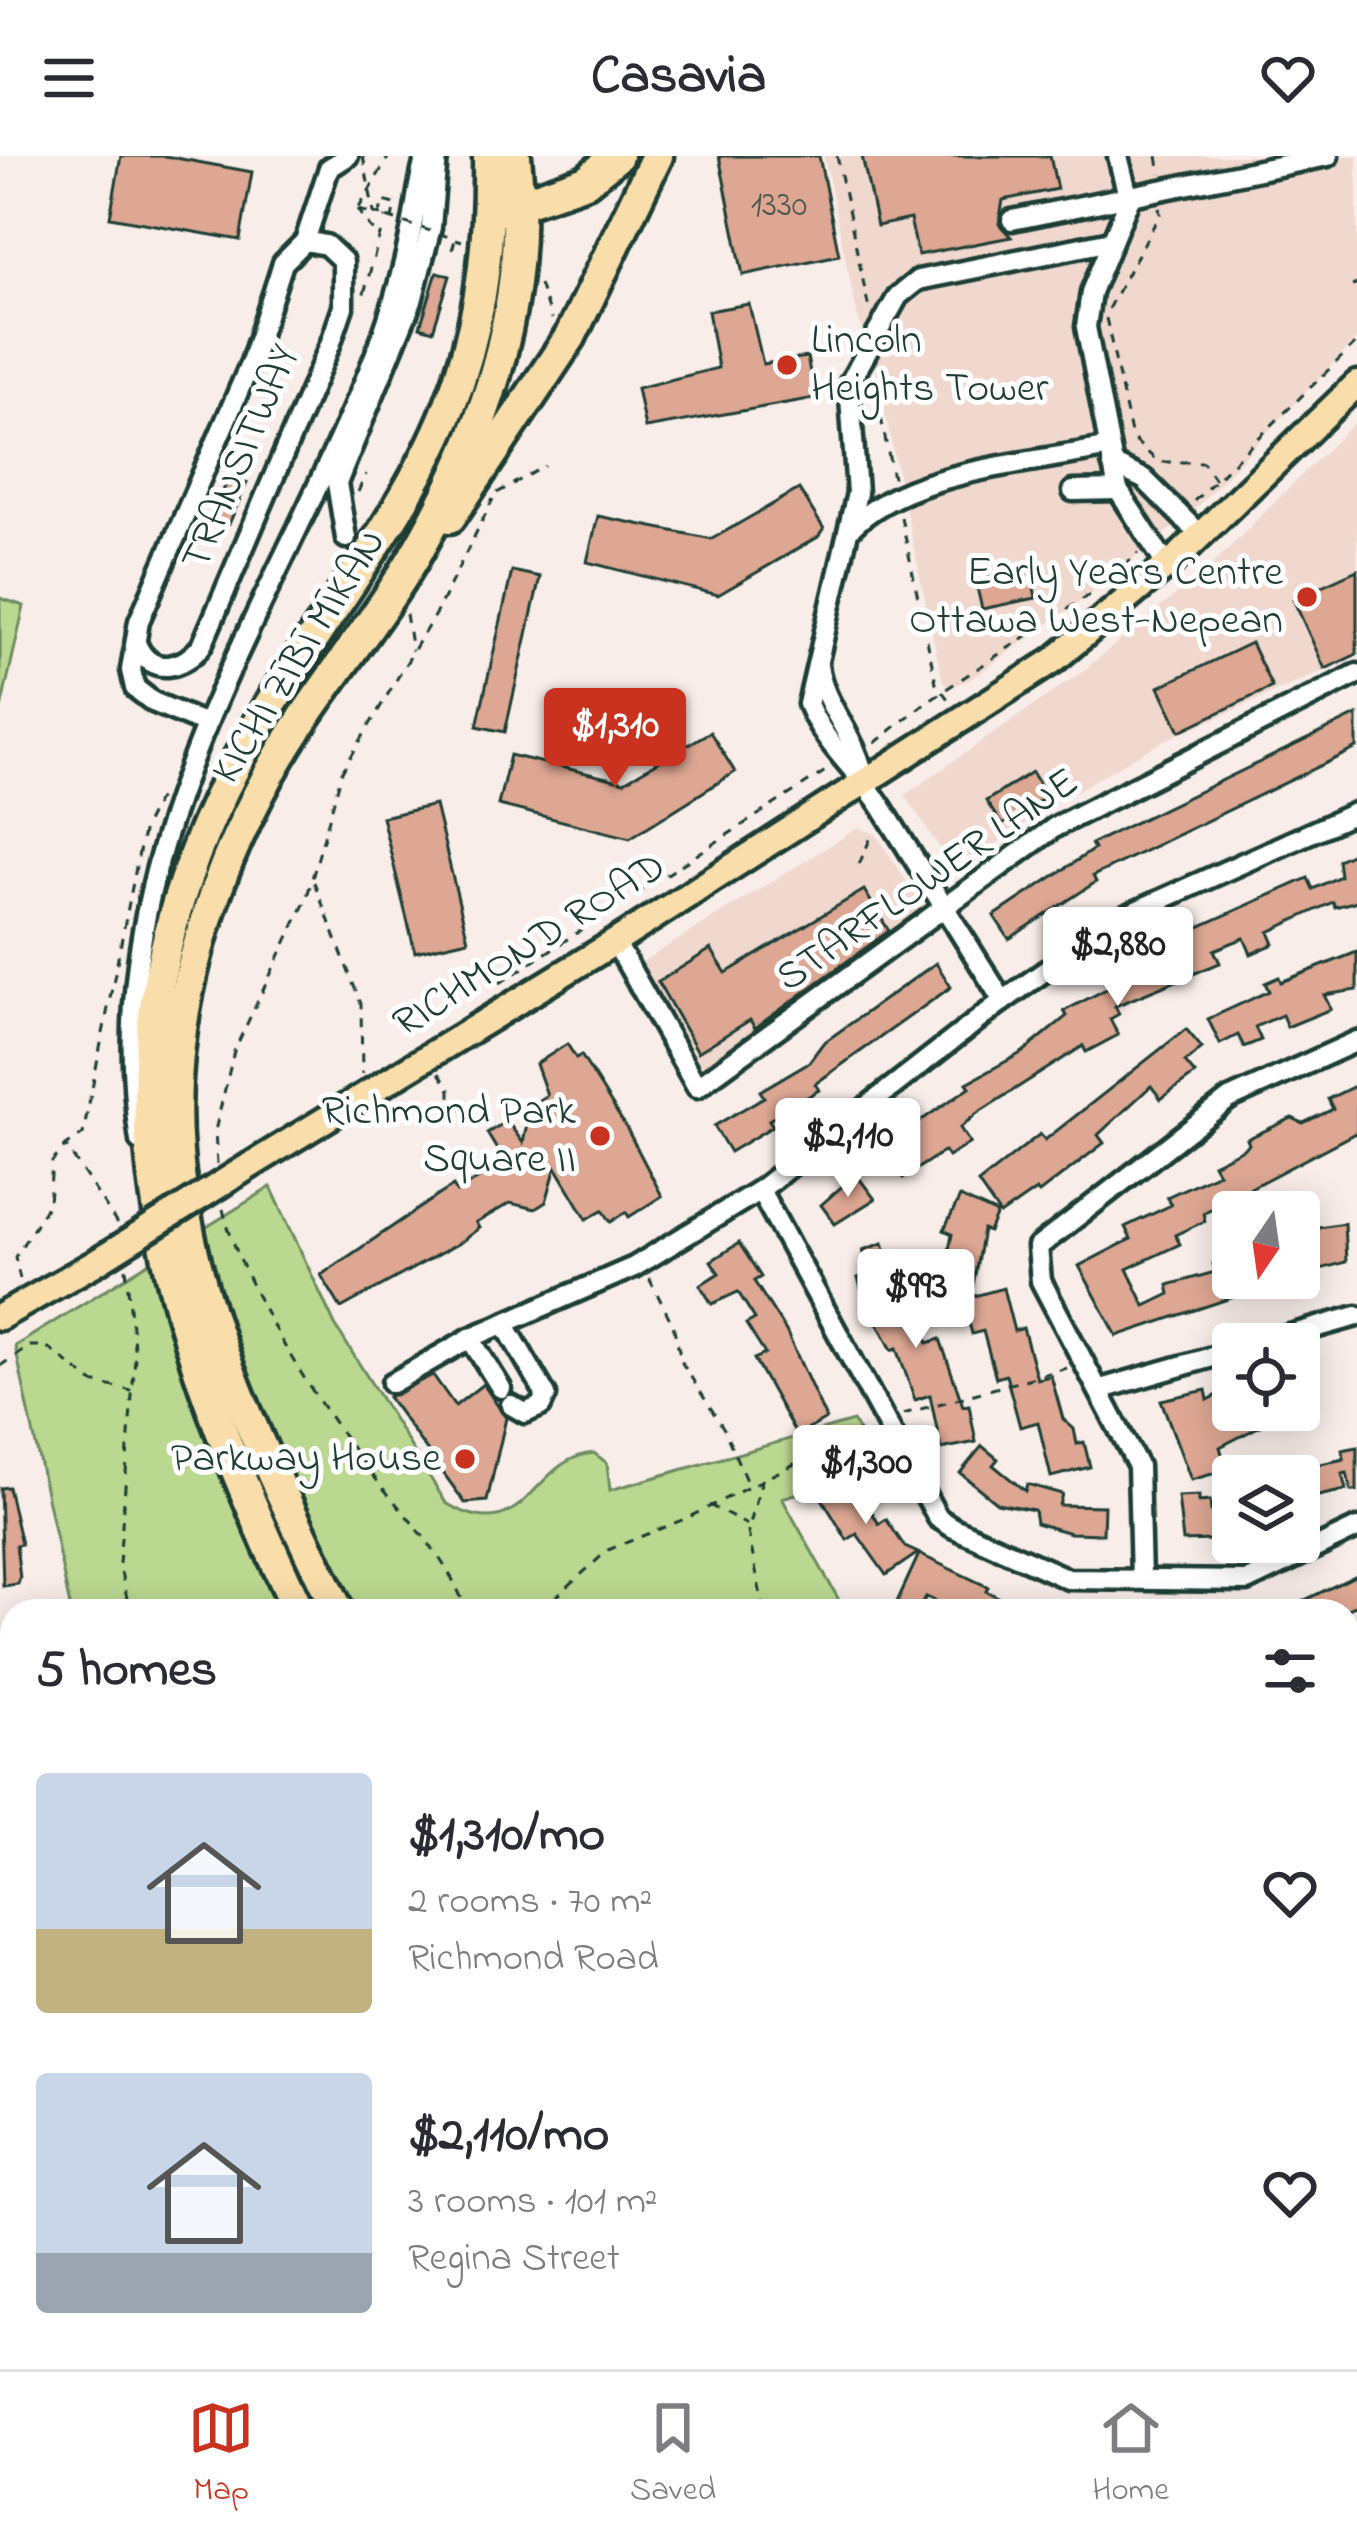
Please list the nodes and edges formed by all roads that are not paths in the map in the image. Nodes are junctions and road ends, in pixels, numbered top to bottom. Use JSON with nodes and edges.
{"nodes":[{"id":1,"x":348,"y":156,"type":"edge"},
{"id":2,"x":426,"y":156,"type":"edge"},
{"id":3,"x":437,"y":156,"type":"edge"},
{"id":4,"x":489,"y":156,"type":"edge"},
{"id":5,"x":515,"y":156,"type":"edge"},
{"id":6,"x":617,"y":156,"type":"edge"},
{"id":7,"x":657,"y":156,"type":"edge"},
{"id":8,"x":1118,"y":156,"type":"edge"},
{"id":9,"x":1328,"y":156,"type":"edge"},
{"id":10,"x":1129,"y":200,"type":"junction"},
{"id":11,"x":519,"y":202,"type":"junction"},
{"id":12,"x":490,"y":215,"type":"junction"},
{"id":13,"x":1012,"y":220,"type":"dead end"},
{"id":14,"x":304,"y":241,"type":"junction"},
{"id":15,"x":1111,"y":241,"type":"junction"},
{"id":16,"x":1357,"y":384,"type":"edge"},
{"id":17,"x":1110,"y":456,"type":"junction"},
{"id":18,"x":1118,"y":490,"type":"junction"},
{"id":19,"x":1073,"y":491,"type":"dead end"},
{"id":20,"x":304,"y":513,"type":"junction"},
{"id":21,"x":848,"y":531,"type":"junction"},
{"id":22,"x":1200,"y":535,"type":"junction"},
{"id":23,"x":346,"y":538,"type":"junction"},
{"id":24,"x":421,"y":547,"type":"junction"},
{"id":25,"x":1167,"y":566,"type":"junction"},
{"id":26,"x":363,"y":567,"type":"junction"},
{"id":27,"x":400,"y":593,"type":"junction"},
{"id":28,"x":136,"y":645,"type":"junction"},
{"id":29,"x":1357,"y":674,"type":"edge"},
{"id":30,"x":203,"y":723,"type":"junction"},
{"id":31,"x":864,"y":782,"type":"junction"},
{"id":32,"x":1357,"y":812,"type":"edge"},
{"id":33,"x":945,"y":907,"type":"junction"},
{"id":34,"x":615,"y":941,"type":"junction"},
{"id":35,"x":1003,"y":1000,"type":"junction"},
{"id":36,"x":1357,"y":1041,"type":"edge"},
{"id":37,"x":760,"y":1190,"type":"junction"},
{"id":38,"x":159,"y":1221,"type":"junction"},
{"id":39,"x":1357,"y":1316,"type":"edge"},
{"id":40,"x":0,"y":1317,"type":"edge"},
{"id":41,"x":504,"y":1323,"type":"junction"},
{"id":42,"x":1320,"y":1326,"type":"edge"},
{"id":43,"x":470,"y":1338,"type":"junction"},
{"id":44,"x":1212,"y":1357,"type":"edge"},
{"id":45,"x":392,"y":1383,"type":"dead end"},
{"id":46,"x":1101,"y":1389,"type":"junction"},
{"id":47,"x":1357,"y":1528,"type":"edge"},
{"id":48,"x":1141,"y":1579,"type":"junction"},
{"id":49,"x":294,"y":1599,"type":"edge"},
{"id":50,"x":332,"y":1599,"type":"edge"}],
"edges":[{"from":1,"to":14,"type":"street","name":"TRANSITWAY"},
{"from":2,"to":20,"type":"street","name":"TRANSITWAY"},
{"from":3,"to":23,"type":"street","name":"TRANSITWAY"},
{"from":4,"to":12,"type":"highway","name":"KICHI ZĪBĪ MĪKAN"},
{"from":5,"to":11,"type":"highway","name":"KICHI ZĪBĪ MĪKAN"},
{"from":6,"to":11,"type":"highway"},
{"from":7,"to":24,"type":"highway"},
{"from":8,"to":10,"type":"street"},
{"from":9,"to":10,"type":"street"},
{"from":10,"to":13,"type":"street"},
{"from":10,"to":15,"type":"street"},
{"from":11,"to":12,"type":"highway"},
{"from":11,"to":24,"type":"highway","name":"KICHI ZĪBĪ MĪKAN"},
{"from":12,"to":26,"type":"highway","name":"KICHI ZĪBĪ MĪKAN"},
{"from":14,"to":28,"type":"street","name":"TRANSITWAY"},
{"from":14,"to":28,"type":"street","name":"TRANSITWAY"},
{"from":15,"to":17,"type":"street"},
{"from":15,"to":21,"type":"street"},
{"from":16,"to":22,"type":"main road","name":"RICHMOND ROAD"},
{"from":17,"to":18,"type":"street"},
{"from":17,"to":21,"type":"street"},
{"from":17,"to":22,"type":"street"},
{"from":18,"to":19,"type":"street"},
{"from":18,"to":25,"type":"street"},
{"from":20,"to":23,"type":"street","name":"TRANSITWAY"},
{"from":20,"to":30,"type":"street","name":"TRANSITWAY"},
{"from":21,"to":31,"type":"street"},
{"from":22,"to":25,"type":"main road","name":"RICHMOND ROAD"},
{"from":23,"to":26,"type":"street","name":"TRANSITWAY"},
{"from":24,"to":27,"type":"highway","name":"KICHI ZĪBĪ MĪKAN"},
{"from":25,"to":31,"type":"main road","name":"RICHMOND ROAD"},
{"from":26,"to":27,"type":"street","name":"TRANSITWAY"},
{"from":26,"to":38,"type":"highway","name":"KICHI ZĪBĪ MĪKAN"},
{"from":27,"to":50,"type":"highway","name":"KICHI ZĪBĪ MĪKAN"},
{"from":28,"to":30,"type":"street","name":"TRANSITWAY"},
{"from":29,"to":33,"type":"street","name":"STARFLOWER LANE"},
{"from":30,"to":38,"type":"street","name":"TRANSITWAY"},
{"from":31,"to":33,"type":"street"},
{"from":31,"to":34,"type":"main road","name":"RICHMOND ROAD"},
{"from":32,"to":35,"type":"street"},
{"from":33,"to":34,"type":"street","name":"STARFLOWER LANE"},
{"from":33,"to":35,"type":"street"},
{"from":34,"to":40,"type":"main road","name":"RICHMOND ROAD","bridge":true},
{"from":35,"to":37,"type":"street"},
{"from":36,"to":46,"type":"street"},
{"from":37,"to":41,"type":"street"},
{"from":37,"to":48,"type":"street"},
{"from":38,"to":49,"type":"highway","name":"KICHI ZĪBĪ MĪKAN"},
{"from":39,"to":42,"type":"street"},
{"from":41,"to":43,"type":"street"},
{"from":41,"to":43,"type":"street"},
{"from":43,"to":45,"type":"street"},
{"from":44,"to":46,"type":"street"},
{"from":46,"to":48,"type":"street"},
{"from":47,"to":48,"type":"street"}]}
